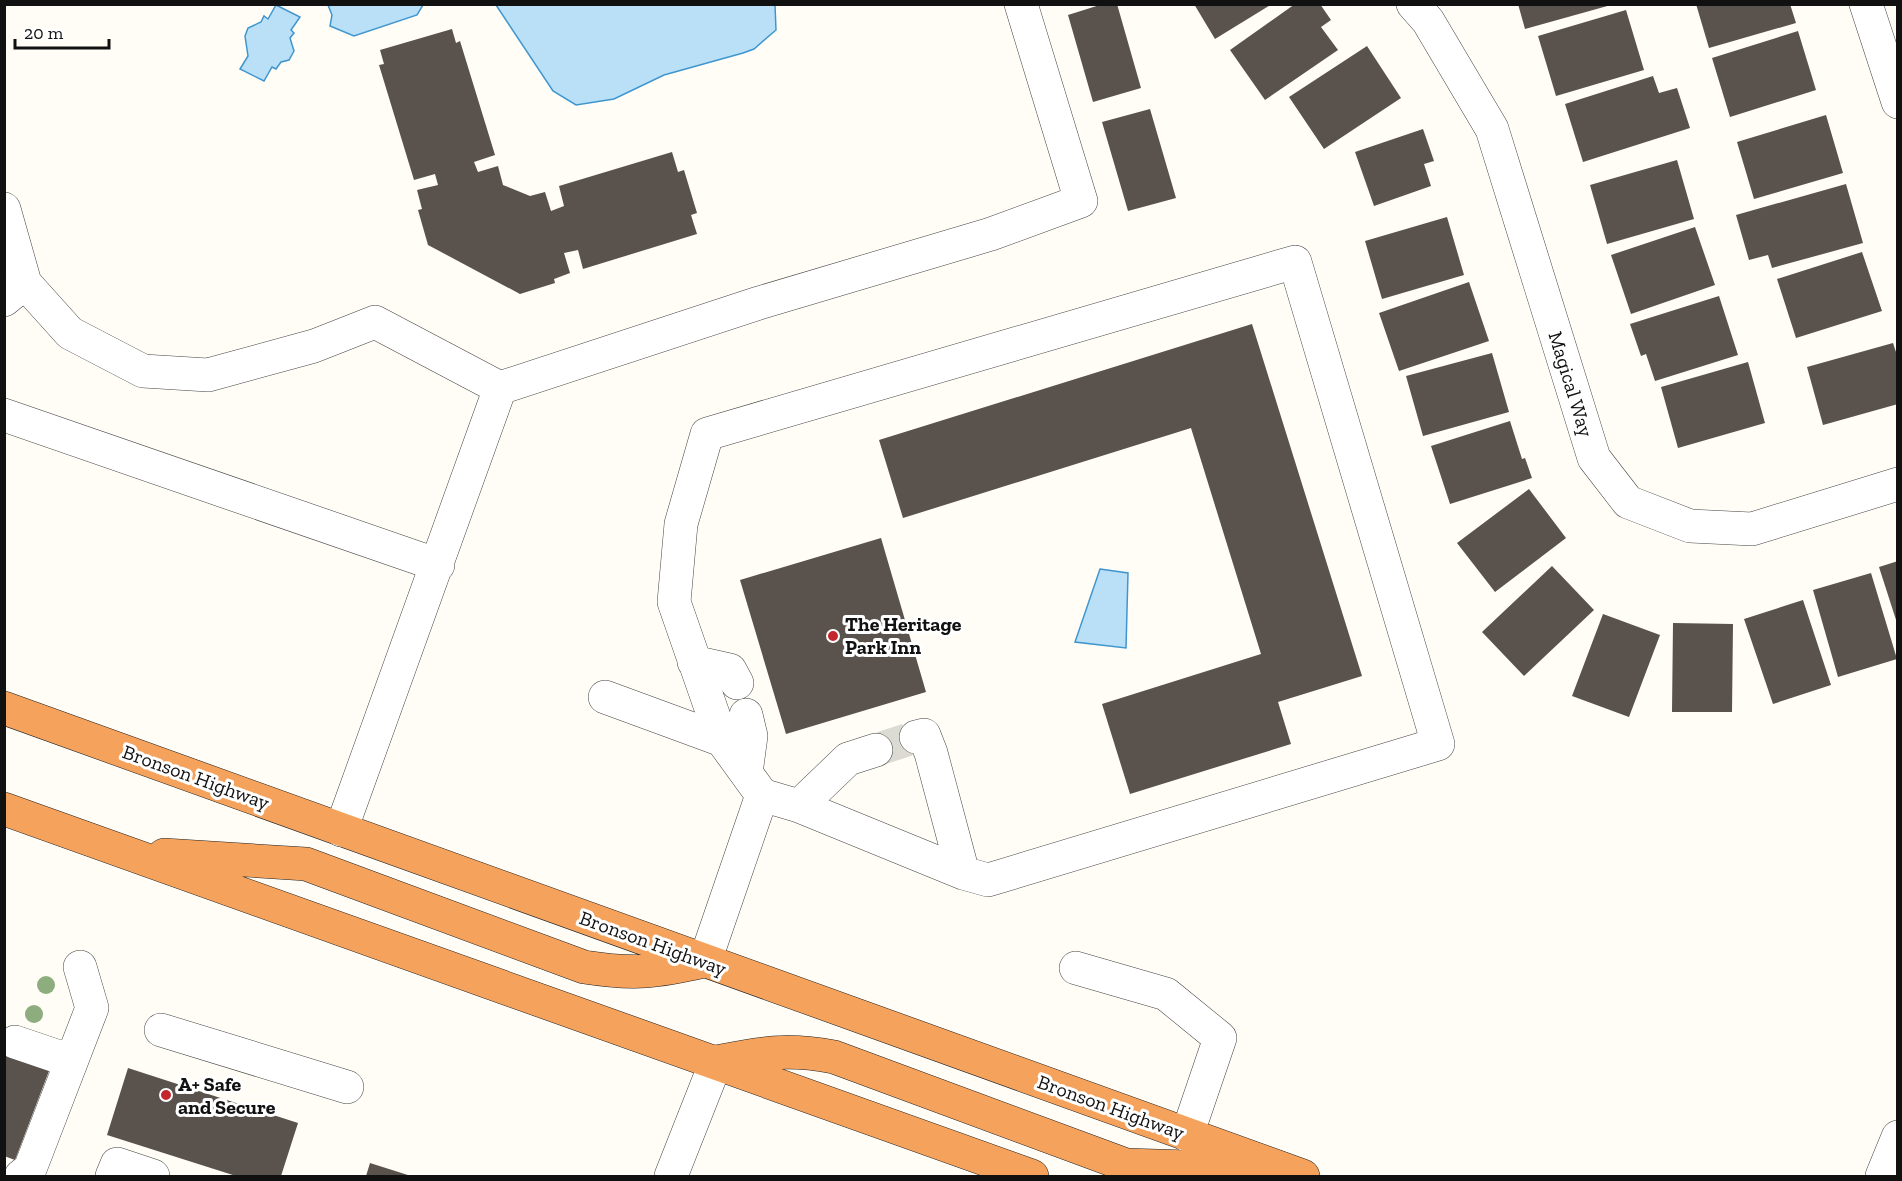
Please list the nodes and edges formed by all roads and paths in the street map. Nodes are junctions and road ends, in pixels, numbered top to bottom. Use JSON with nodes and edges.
{"nodes":[{"id":1,"x":1020,"y":4,"type":"edge"},
{"id":2,"x":1413,"y":4,"type":"edge"},
{"id":3,"x":1866,"y":4,"type":"edge"},
{"id":4,"x":1898,"y":102,"type":"edge"},
{"id":5,"x":4,"y":209,"type":"edge"},
{"id":6,"x":15,"y":292,"type":"edge"},
{"id":7,"x":500,"y":388,"type":"junction"},
{"id":8,"x":4,"y":415,"type":"edge"},
{"id":9,"x":1898,"y":484,"type":"edge"},
{"id":10,"x":438,"y":565,"type":"junction"},
{"id":11,"x":694,"y":662,"type":"junction"},
{"id":12,"x":737,"y":683,"type":"dead end"},
{"id":13,"x":605,"y":697,"type":"dead end"},
{"id":14,"x":4,"y":708,"type":"edge"},
{"id":15,"x":746,"y":715,"type":"dead end"},
{"id":16,"x":916,"y":737,"type":"dead end"},
{"id":17,"x":722,"y":740,"type":"junction"},
{"id":18,"x":876,"y":750,"type":"tunnel mouth"},
{"id":19,"x":754,"y":784,"type":"junction"},
{"id":20,"x":799,"y":806,"type":"junction"},
{"id":21,"x":4,"y":809,"type":"edge"},
{"id":22,"x":341,"y":830,"type":"junction"},
{"id":23,"x":123,"y":852,"type":"junction"},
{"id":24,"x":963,"y":873,"type":"junction"},
{"id":25,"x":705,"y":961,"type":"junction"},
{"id":26,"x":80,"y":967,"type":"dead end"},
{"id":27,"x":1076,"y":968,"type":"dead end"},
{"id":28,"x":161,"y":1030,"type":"dead end"},
{"id":29,"x":15,"y":1042,"type":"dead end"},
{"id":30,"x":71,"y":1061,"type":"junction"},
{"id":31,"x":716,"y":1062,"type":"junction"},
{"id":32,"x":347,"y":1087,"type":"dead end"},
{"id":33,"x":1187,"y":1135,"type":"junction"},
{"id":34,"x":1898,"y":1137,"type":"edge"},
{"id":35,"x":1294,"y":1173,"type":"edge"},
{"id":36,"x":21,"y":1176,"type":"edge"},
{"id":37,"x":112,"y":1176,"type":"edge"},
{"id":38,"x":153,"y":1176,"type":"edge"},
{"id":39,"x":671,"y":1176,"type":"edge"},
{"id":40,"x":1032,"y":1176,"type":"edge"},
{"id":41,"x":1882,"y":1176,"type":"edge"}],
"edges":[{"from":1,"to":7,"type":"street"},
{"from":2,"to":9,"type":"street","name":"Magical Way"},
{"from":3,"to":4,"type":"street"},
{"from":5,"to":6,"type":"street"},
{"from":6,"to":7,"type":"street"},
{"from":7,"to":10,"type":"street"},
{"from":8,"to":10,"type":"street"},
{"from":10,"to":22,"type":"street"},
{"from":11,"to":12,"type":"street"},
{"from":11,"to":17,"type":"street"},
{"from":11,"to":24,"type":"street"},
{"from":13,"to":17,"type":"street"},
{"from":14,"to":22,"type":"highway","name":"Bronson Highway"},
{"from":15,"to":19,"type":"street"},
{"from":16,"to":24,"type":"street"},
{"from":17,"to":19,"type":"street"},
{"from":18,"to":20,"type":"street"},
{"from":19,"to":20,"type":"street"},
{"from":19,"to":25,"type":"street"},
{"from":20,"to":24,"type":"street"},
{"from":21,"to":23,"type":"highway"},
{"from":22,"to":25,"type":"highway","name":"Bronson Highway"},
{"from":23,"to":25,"type":"highway"},
{"from":23,"to":31,"type":"highway"},
{"from":25,"to":33,"type":"highway","name":"Bronson Highway"},
{"from":26,"to":30,"type":"street"},
{"from":27,"to":33,"type":"street"},
{"from":28,"to":32,"type":"street"},
{"from":29,"to":30,"type":"street"},
{"from":30,"to":36,"type":"street"},
{"from":31,"to":35,"type":"highway"},
{"from":31,"to":39,"type":"street"},
{"from":31,"to":40,"type":"highway"},
{"from":33,"to":35,"type":"highway","name":"Bronson Highway"},
{"from":34,"to":41,"type":"street"},
{"from":37,"to":38,"type":"street"}]}
